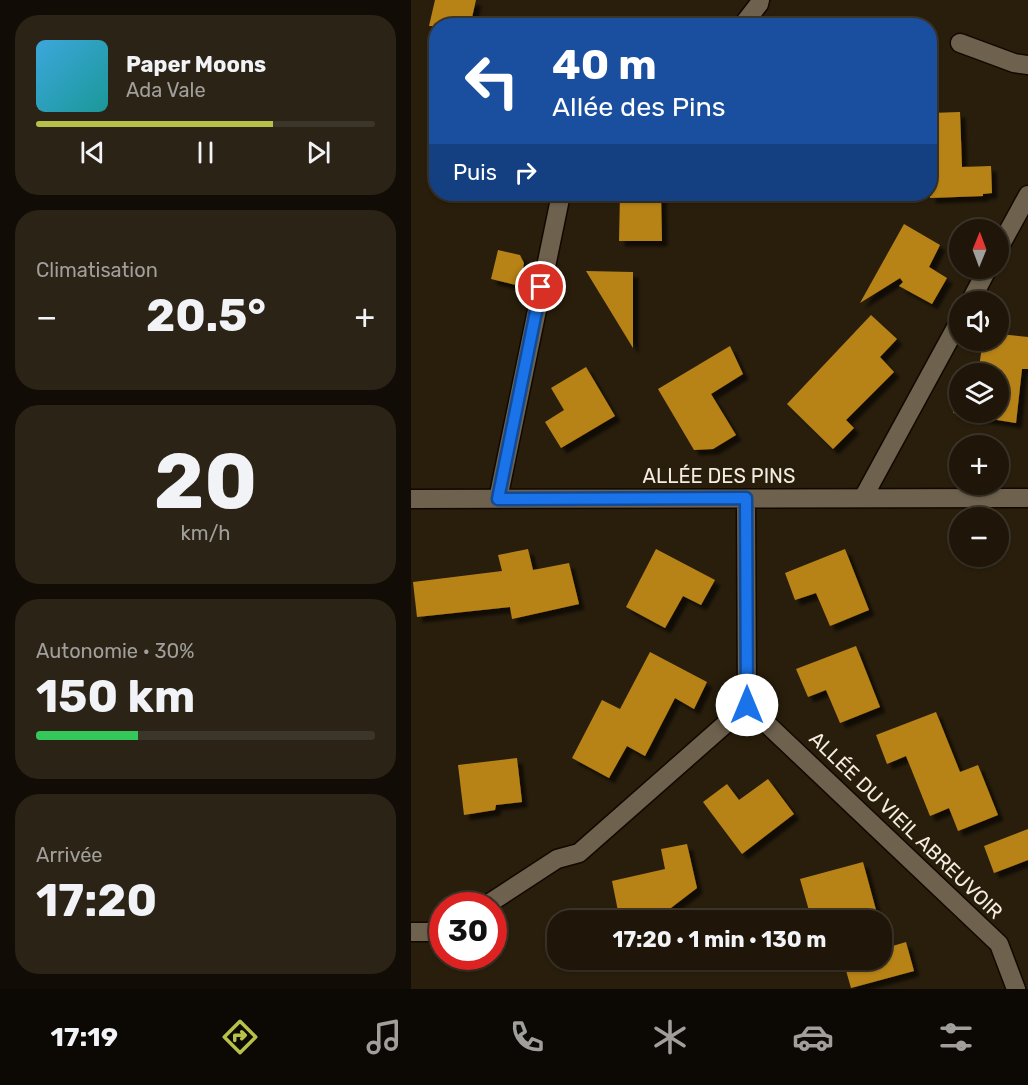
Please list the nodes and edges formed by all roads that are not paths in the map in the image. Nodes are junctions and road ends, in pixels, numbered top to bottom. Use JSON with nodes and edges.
{"nodes":[{"id":1,"x":760,"y":0,"type":"edge"},
{"id":2,"x":748,"y":18,"type":"edge"},
{"id":3,"x":960,"y":43,"type":"dead end"},
{"id":4,"x":1028,"y":65,"type":"edge"},
{"id":5,"x":1028,"y":195,"type":"edge"},
{"id":6,"x":560,"y":201,"type":"edge"},
{"id":7,"x":1009,"y":230,"type":"edge"},
{"id":8,"x":949,"y":340,"type":"edge"},
{"id":9,"x":746,"y":498,"type":"junction"},
{"id":10,"x":863,"y":498,"type":"junction"},
{"id":11,"x":1028,"y":498,"type":"edge"},
{"id":12,"x":411,"y":499,"type":"edge"},
{"id":13,"x":498,"y":499,"type":"junction"},
{"id":14,"x":747,"y":705,"type":"junction"},
{"id":15,"x":506,"y":892,"type":"edge"},
{"id":16,"x":411,"y":932,"type":"edge"},
{"id":17,"x":429,"y":932,"type":"edge"},
{"id":18,"x":1016,"y":989,"type":"edge"}],
"edges":[{"from":1,"to":2,"type":"street"},
{"from":3,"to":4,"type":"street"},
{"from":5,"to":7,"type":"street"},
{"from":6,"to":13,"type":"street"},
{"from":8,"to":10,"type":"street"},
{"from":9,"to":10,"type":"street","name":"ALLÉE DES PINS"},
{"from":9,"to":13,"type":"street","name":"ALLÉE DES PINS"},
{"from":9,"to":14,"type":"street"},
{"from":10,"to":11,"type":"street","name":"ALLÉE DES PINS"},
{"from":12,"to":13,"type":"street","name":"ALLÉE DES PINS"},
{"from":14,"to":15,"type":"street"},
{"from":14,"to":18,"type":"street","name":"ALLÉE DU VIEIL ABREUVOIR"},
{"from":16,"to":17,"type":"street"}]}
